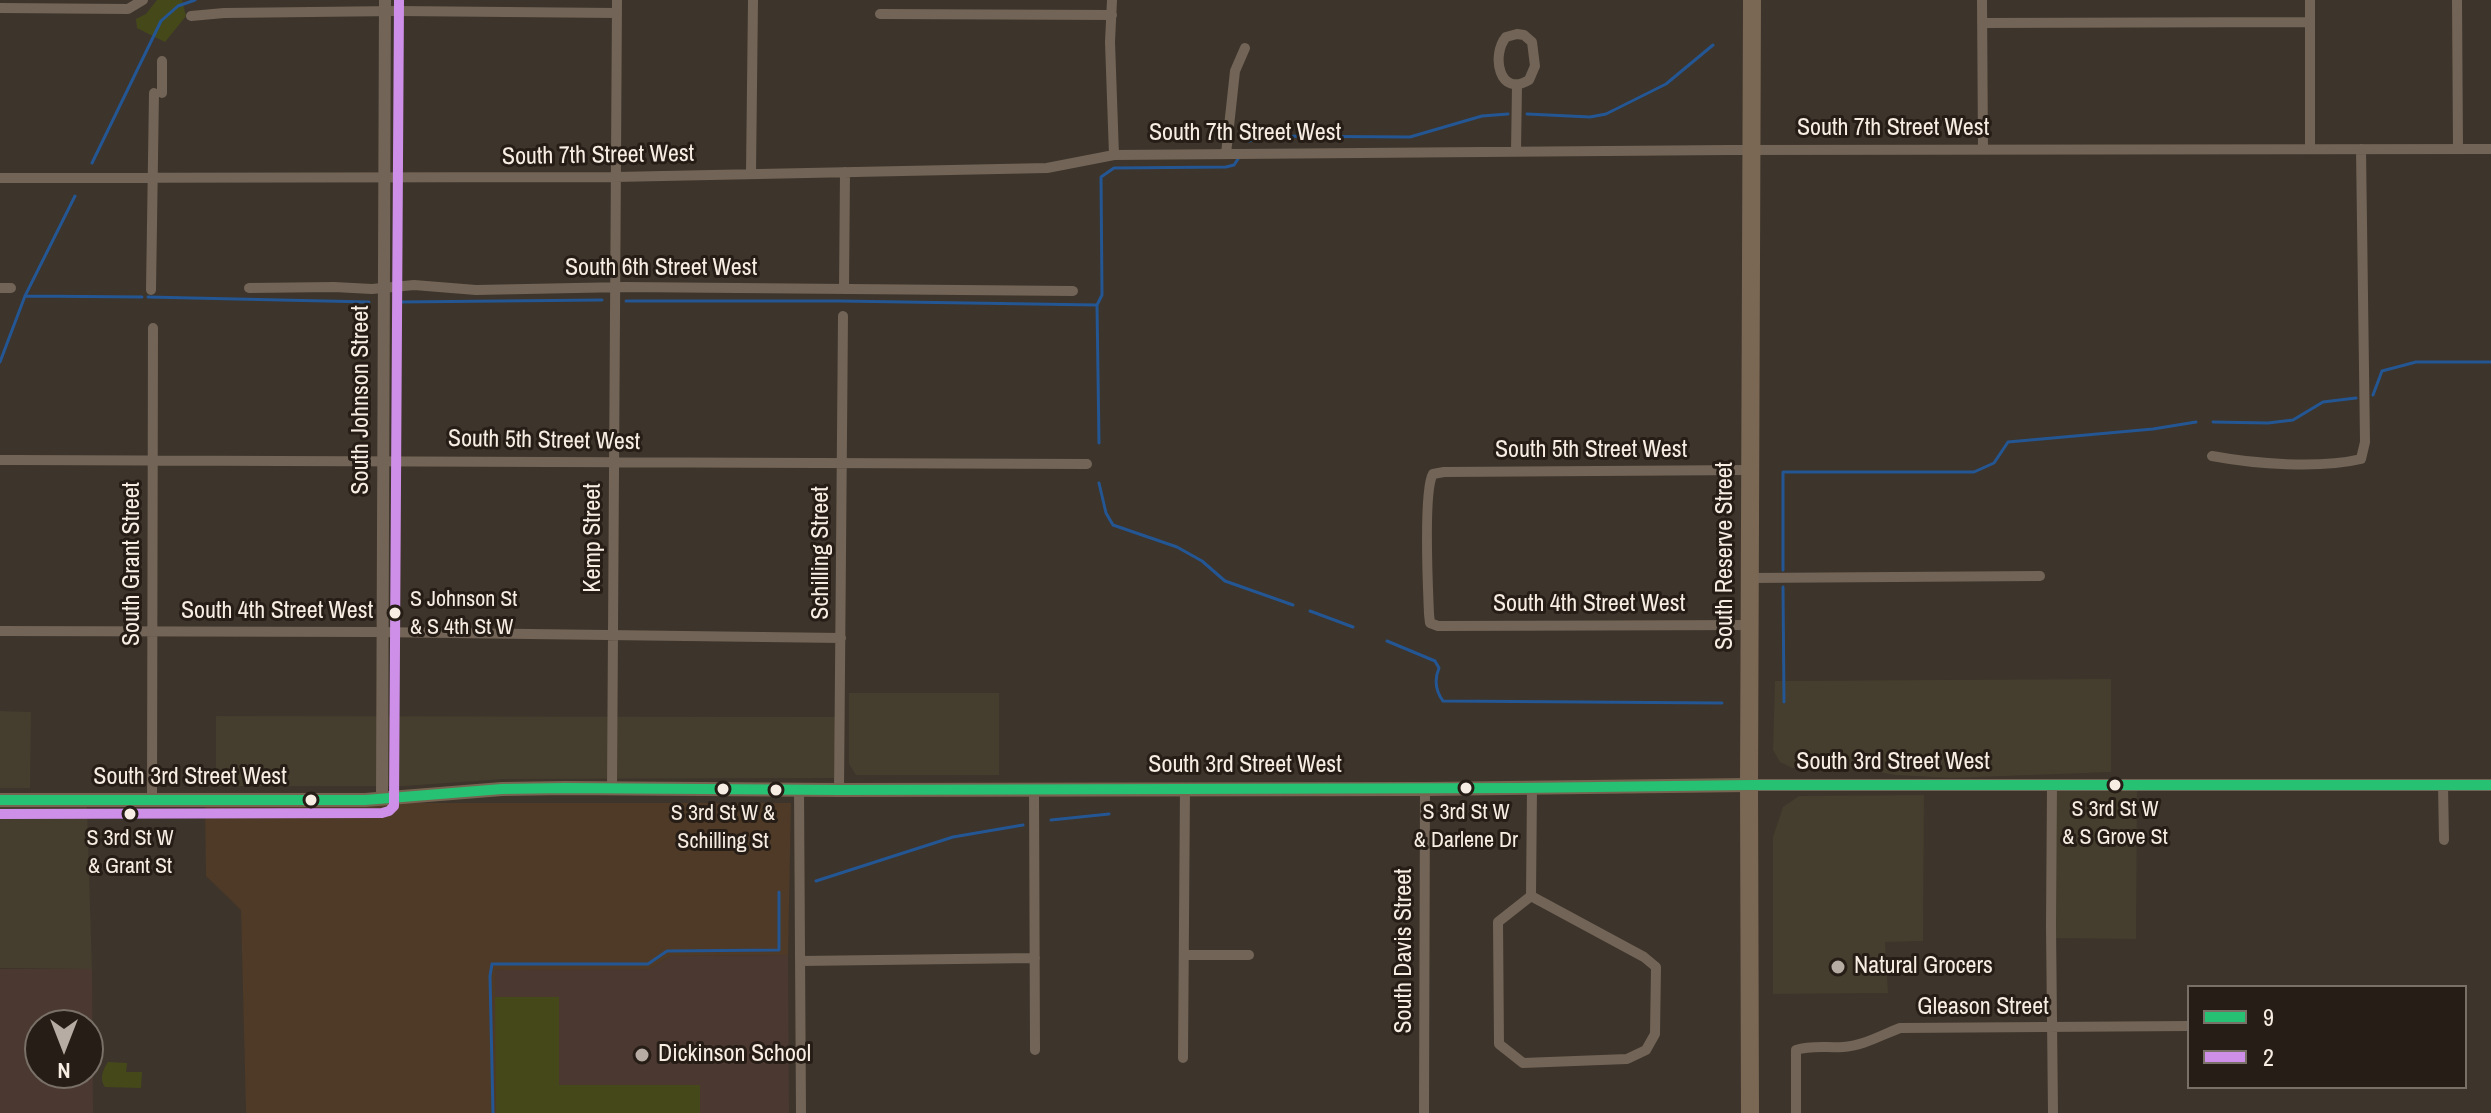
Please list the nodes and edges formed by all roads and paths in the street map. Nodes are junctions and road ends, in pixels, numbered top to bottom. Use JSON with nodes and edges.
{"nodes":[{"id":1,"x":617,"y":0,"type":"edge"},
{"id":2,"x":753,"y":0,"type":"edge"},
{"id":3,"x":1112,"y":0,"type":"edge"},
{"id":4,"x":1752,"y":0,"type":"edge"},
{"id":5,"x":1982,"y":0,"type":"edge"},
{"id":6,"x":2310,"y":0,"type":"edge"},
{"id":7,"x":2457,"y":0,"type":"edge"},
{"id":8,"x":143,"y":1,"type":"edge"},
{"id":9,"x":385,"y":6,"type":"edge"},
{"id":10,"x":0,"y":8,"type":"edge"},
{"id":11,"x":617,"y":13,"type":"junction"},
{"id":12,"x":880,"y":14,"type":"dead end"},
{"id":13,"x":1112,"y":15,"type":"junction"},
{"id":14,"x":191,"y":16,"type":"dead end"},
{"id":15,"x":2310,"y":22,"type":"junction"},
{"id":16,"x":1982,"y":23,"type":"junction"},
{"id":17,"x":1245,"y":48,"type":"dead end"},
{"id":18,"x":162,"y":61,"type":"dead end"},
{"id":19,"x":1517,"y":85,"type":"junction"},
{"id":20,"x":2310,"y":148,"type":"junction"},
{"id":21,"x":1983,"y":149,"type":"junction"},
{"id":22,"x":2361,"y":149,"type":"junction"},
{"id":23,"x":2458,"y":149,"type":"junction"},
{"id":24,"x":2491,"y":149,"type":"edge"},
{"id":25,"x":1751,"y":150,"type":"junction"},
{"id":26,"x":1516,"y":151,"type":"junction"},
{"id":27,"x":1226,"y":154,"type":"junction"},
{"id":28,"x":1114,"y":155,"type":"junction"},
{"id":29,"x":845,"y":172,"type":"junction"},
{"id":30,"x":751,"y":173,"type":"junction"},
{"id":31,"x":154,"y":177,"type":"junction"},
{"id":32,"x":385,"y":177,"type":"junction"},
{"id":33,"x":615,"y":177,"type":"junction"},
{"id":34,"x":0,"y":178,"type":"edge"},
{"id":35,"x":249,"y":288,"type":"dead end"},
{"id":36,"x":384,"y":288,"type":"junction"},
{"id":37,"x":614,"y":288,"type":"junction"},
{"id":38,"x":844,"y":289,"type":"junction"},
{"id":39,"x":151,"y":290,"type":"dead end"},
{"id":40,"x":1073,"y":291,"type":"dead end"},
{"id":41,"x":843,"y":316,"type":"dead end"},
{"id":42,"x":153,"y":328,"type":"dead end"},
{"id":43,"x":2212,"y":456,"type":"dead end"},
{"id":44,"x":385,"y":459,"type":"junction"},
{"id":45,"x":0,"y":460,"type":"edge"},
{"id":46,"x":153,"y":460,"type":"junction"},
{"id":47,"x":615,"y":462,"type":"junction"},
{"id":48,"x":842,"y":464,"type":"junction"},
{"id":49,"x":1087,"y":464,"type":"dead end"},
{"id":50,"x":1750,"y":470,"type":"junction"},
{"id":51,"x":2040,"y":576,"type":"dead end"},
{"id":52,"x":1750,"y":578,"type":"junction"},
{"id":53,"x":1430,"y":623,"type":"joint"},
{"id":54,"x":1750,"y":625,"type":"junction"},
{"id":55,"x":0,"y":631,"type":"edge"},
{"id":56,"x":153,"y":632,"type":"junction"},
{"id":57,"x":384,"y":633,"type":"junction"},
{"id":58,"x":614,"y":635,"type":"junction"},
{"id":59,"x":841,"y":638,"type":"junction"},
{"id":60,"x":1749,"y":785,"type":"junction"},
{"id":61,"x":2443,"y":785,"type":"junction"},
{"id":62,"x":2491,"y":785,"type":"edge"},
{"id":63,"x":2052,"y":786,"type":"junction"},
{"id":64,"x":1185,"y":788,"type":"junction"},
{"id":65,"x":1532,"y":788,"type":"junction"},
{"id":66,"x":612,"y":789,"type":"junction"},
{"id":67,"x":799,"y":789,"type":"junction"},
{"id":68,"x":1034,"y":789,"type":"junction"},
{"id":69,"x":1425,"y":789,"type":"junction"},
{"id":70,"x":839,"y":790,"type":"junction"},
{"id":71,"x":152,"y":799,"type":"junction"},
{"id":72,"x":382,"y":799,"type":"junction"},
{"id":73,"x":0,"y":800,"type":"edge"},
{"id":74,"x":2444,"y":840,"type":"dead end"},
{"id":75,"x":1531,"y":896,"type":"junction"},
{"id":76,"x":1184,"y":955,"type":"junction"},
{"id":77,"x":1249,"y":955,"type":"dead end"},
{"id":78,"x":1035,"y":958,"type":"junction"},
{"id":79,"x":800,"y":961,"type":"junction"},
{"id":80,"x":2187,"y":1026,"type":"edge"},
{"id":81,"x":2054,"y":1028,"type":"junction"},
{"id":82,"x":1035,"y":1050,"type":"dead end"},
{"id":83,"x":1183,"y":1058,"type":"dead end"},
{"id":84,"x":801,"y":1113,"type":"edge"},
{"id":85,"x":1424,"y":1113,"type":"edge"},
{"id":86,"x":1750,"y":1113,"type":"edge"},
{"id":87,"x":1796,"y":1113,"type":"edge"},
{"id":88,"x":2053,"y":1113,"type":"edge"}],
"edges":[{"from":1,"to":11,"type":"street","name":"Kemp Street"},
{"from":2,"to":30,"type":"street"},
{"from":3,"to":13,"type":"street"},
{"from":4,"to":25,"type":"highway","name":"South Reserve Street"},
{"from":5,"to":16,"type":"street"},
{"from":6,"to":15,"type":"street"},
{"from":7,"to":23,"type":"street"},
{"from":8,"to":10,"type":"street"},
{"from":9,"to":11,"type":"street"},
{"from":9,"to":14,"type":"street"},
{"from":9,"to":32,"type":"street","name":"South Johnson Street"},
{"from":11,"to":33,"type":"street","name":"Kemp Street"},
{"from":12,"to":13,"type":"street"},
{"from":13,"to":28,"type":"street"},
{"from":15,"to":16,"type":"street"},
{"from":15,"to":20,"type":"street"},
{"from":16,"to":21,"type":"street"},
{"from":17,"to":27,"type":"street"},
{"from":18,"to":31,"type":"street"},
{"from":19,"to":19,"type":"street"},
{"from":19,"to":26,"type":"street"},
{"from":20,"to":21,"type":"street","name":"South 7th Street West"},
{"from":20,"to":22,"type":"street","name":"South 7th Street West"},
{"from":21,"to":25,"type":"street","name":"South 7th Street West"},
{"from":22,"to":23,"type":"street","name":"South 7th Street West"},
{"from":22,"to":43,"type":"street"},
{"from":23,"to":24,"type":"street","name":"South 7th Street West"},
{"from":25,"to":26,"type":"street","name":"South 7th Street West"},
{"from":25,"to":50,"type":"highway","name":"South Reserve Street"},
{"from":26,"to":27,"type":"street","name":"South 7th Street West"},
{"from":27,"to":28,"type":"street","name":"South 7th Street West"},
{"from":28,"to":29,"type":"street","name":"South 7th Street West"},
{"from":29,"to":30,"type":"street","name":"South 7th Street West"},
{"from":29,"to":38,"type":"street"},
{"from":30,"to":33,"type":"street","name":"South 7th Street West"},
{"from":31,"to":32,"type":"street","name":"South 7th Street West"},
{"from":31,"to":34,"type":"street","name":"South 7th Street West"},
{"from":31,"to":39,"type":"street"},
{"from":32,"to":33,"type":"street","name":"South 7th Street West"},
{"from":32,"to":36,"type":"street","name":"South Johnson Street"},
{"from":33,"to":37,"type":"street","name":"Kemp Street"},
{"from":35,"to":36,"type":"street","name":"South 6th Street West"},
{"from":36,"to":37,"type":"street","name":"South 6th Street West"},
{"from":36,"to":44,"type":"street","name":"South Johnson Street"},
{"from":37,"to":38,"type":"street","name":"South 6th Street West"},
{"from":37,"to":47,"type":"street","name":"Kemp Street"},
{"from":38,"to":40,"type":"street","name":"South 6th Street West"},
{"from":41,"to":48,"type":"street","name":"Schilling Street"},
{"from":42,"to":46,"type":"street","name":"South Grant Street"},
{"from":44,"to":46,"type":"street","name":"South 5th Street West"},
{"from":44,"to":47,"type":"street","name":"South 5th Street West"},
{"from":44,"to":57,"type":"street","name":"South Johnson Street"},
{"from":45,"to":46,"type":"street","name":"South 5th Street West"},
{"from":46,"to":56,"type":"street","name":"South Grant Street"},
{"from":47,"to":48,"type":"street","name":"South 5th Street West"},
{"from":47,"to":58,"type":"street","name":"Kemp Street"},
{"from":48,"to":49,"type":"street","name":"South 5th Street West"},
{"from":48,"to":59,"type":"street","name":"Schilling Street"},
{"from":50,"to":52,"type":"highway","name":"South Reserve Street"},
{"from":50,"to":53,"type":"street","name":"South 5th Street West"},
{"from":51,"to":52,"type":"street"},
{"from":52,"to":54,"type":"highway","name":"South Reserve Street"},
{"from":53,"to":54,"type":"street","name":"South 4th Street West"},
{"from":54,"to":60,"type":"highway","name":"South Reserve Street"},
{"from":55,"to":56,"type":"street","name":"South 4th Street West"},
{"from":56,"to":57,"type":"street","name":"South 4th Street West"},
{"from":56,"to":71,"type":"street","name":"South Grant Street"},
{"from":57,"to":58,"type":"street","name":"South 4th Street West"},
{"from":57,"to":72,"type":"street","name":"South Johnson Street"},
{"from":58,"to":59,"type":"street","name":"South 4th Street West"},
{"from":58,"to":66,"type":"street","name":"Kemp Street"},
{"from":59,"to":70,"type":"street","name":"Schilling Street"},
{"from":60,"to":63,"type":"street","name":"South 3rd Street West"},
{"from":60,"to":65,"type":"main road","name":"South 3rd Street West"},
{"from":60,"to":86,"type":"highway","name":"South Reserve Street"},
{"from":61,"to":62,"type":"street","name":"South 3rd Street West"},
{"from":61,"to":63,"type":"street","name":"South 3rd Street West"},
{"from":61,"to":74,"type":"street"},
{"from":63,"to":81,"type":"street"},
{"from":64,"to":68,"type":"main road","name":"South 3rd Street West"},
{"from":64,"to":69,"type":"main road","name":"South 3rd Street West"},
{"from":64,"to":76,"type":"street"},
{"from":65,"to":69,"type":"main road","name":"South 3rd Street West"},
{"from":65,"to":75,"type":"street"},
{"from":66,"to":67,"type":"main road","name":"South 3rd Street West"},
{"from":66,"to":72,"type":"main road","name":"South 3rd Street West"},
{"from":67,"to":70,"type":"main road","name":"South 3rd Street West"},
{"from":67,"to":79,"type":"street"},
{"from":68,"to":70,"type":"main road","name":"South 3rd Street West"},
{"from":68,"to":78,"type":"street"},
{"from":69,"to":85,"type":"street","name":"South Davis Street"},
{"from":71,"to":72,"type":"main road","name":"South 3rd Street West"},
{"from":71,"to":73,"type":"main road","name":"South 3rd Street West"},
{"from":75,"to":75,"type":"street"},
{"from":76,"to":77,"type":"street"},
{"from":76,"to":83,"type":"street"},
{"from":78,"to":79,"type":"street"},
{"from":78,"to":82,"type":"street"},
{"from":79,"to":84,"type":"street"},
{"from":80,"to":81,"type":"street","name":"Gleason Street"},
{"from":81,"to":87,"type":"street","name":"Gleason Street"},
{"from":81,"to":88,"type":"street"}]}
